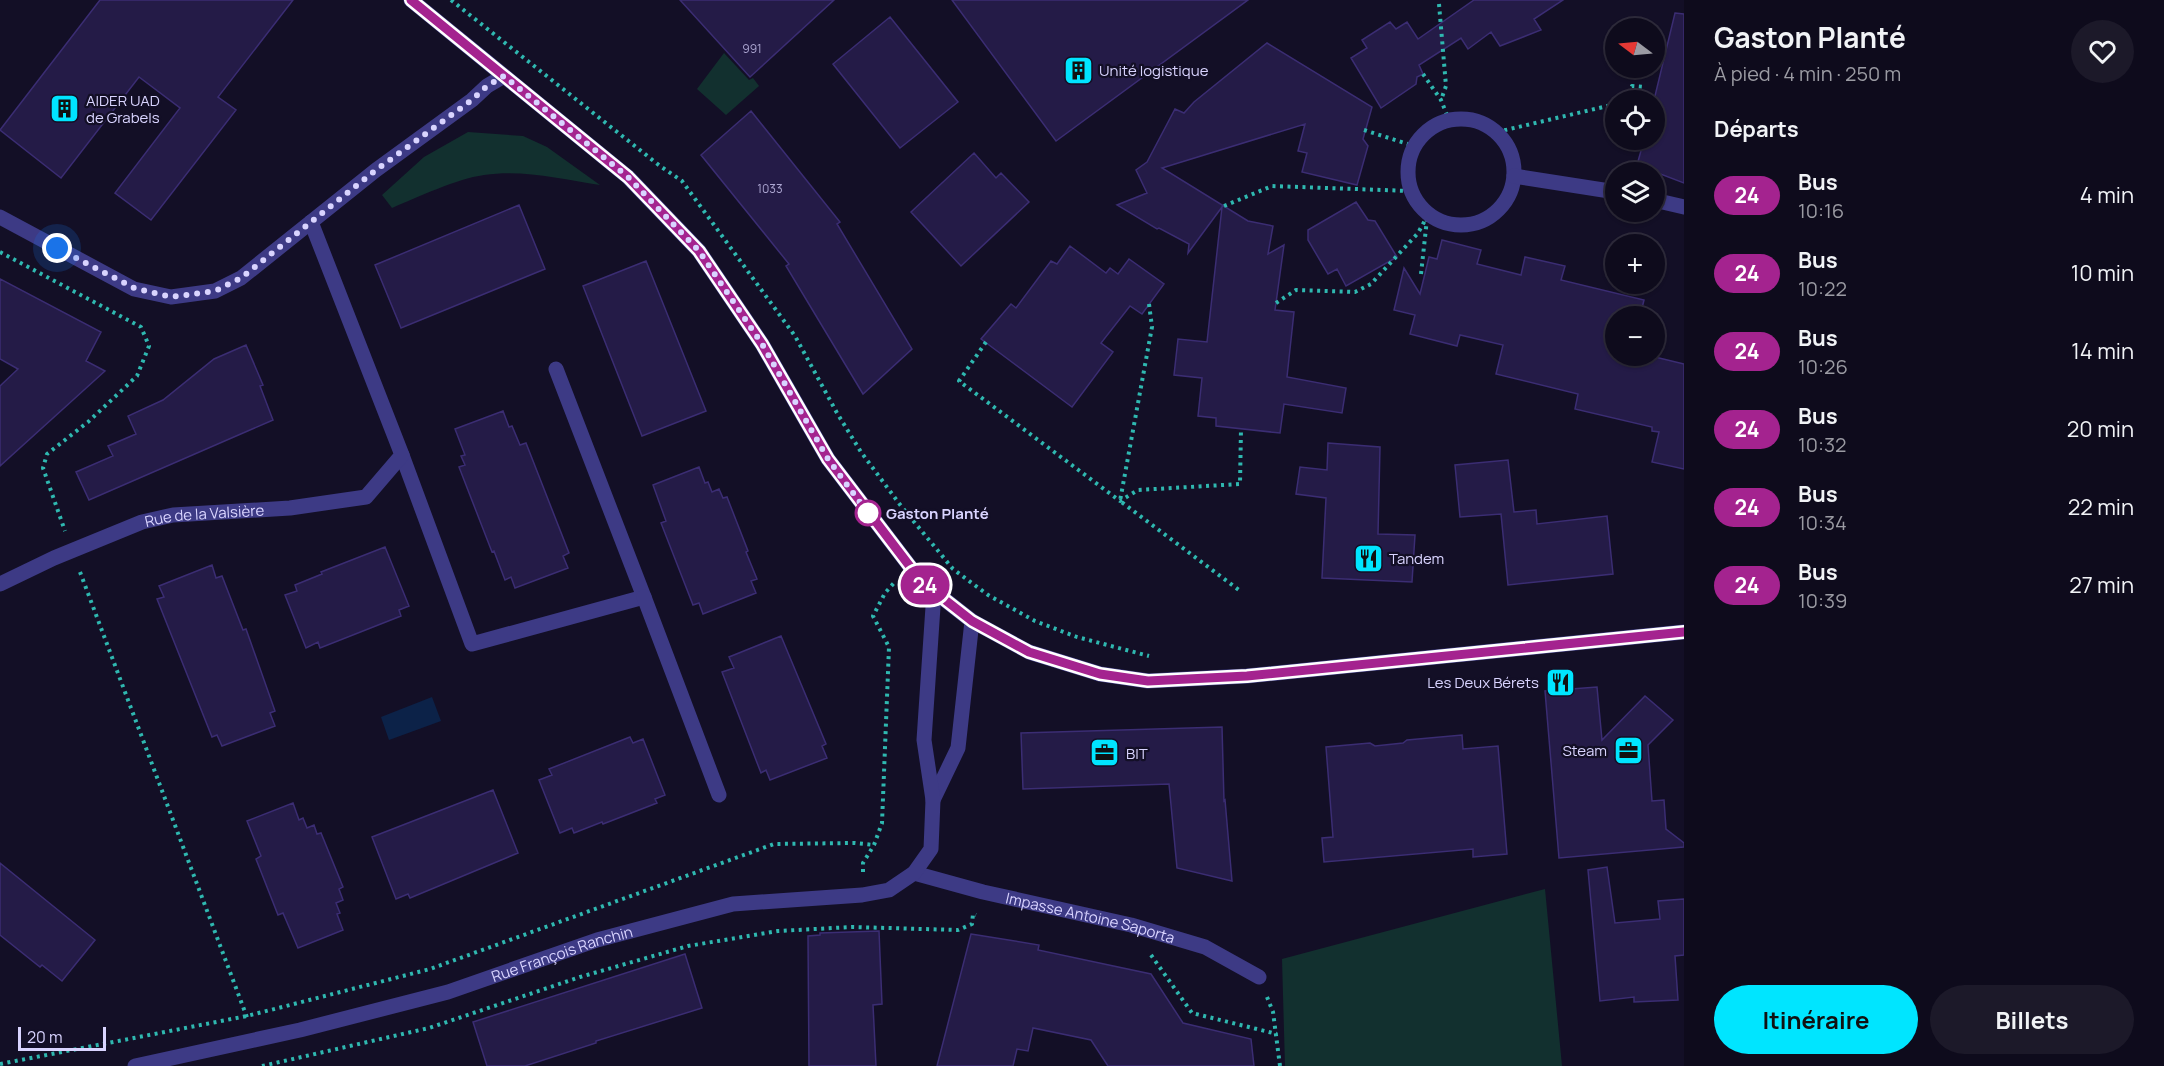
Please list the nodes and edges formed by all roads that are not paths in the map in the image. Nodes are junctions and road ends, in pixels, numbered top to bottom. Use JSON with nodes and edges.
{"nodes":[{"id":1,"x":411,"y":0,"type":"edge"},
{"id":2,"x":504,"y":76,"type":"junction"},
{"id":3,"x":1515,"y":176,"type":"junction"},
{"id":4,"x":1605,"y":190,"type":"edge"},
{"id":5,"x":1665,"y":203,"type":"edge"},
{"id":6,"x":1684,"y":207,"type":"edge"},
{"id":7,"x":0,"y":217,"type":"edge"},
{"id":8,"x":311,"y":222,"type":"junction"},
{"id":9,"x":556,"y":369,"type":"dead end"},
{"id":10,"x":402,"y":455,"type":"junction"},
{"id":11,"x":0,"y":584,"type":"edge"},
{"id":12,"x":934,"y":592,"type":"junction"},
{"id":13,"x":644,"y":597,"type":"junction"},
{"id":14,"x":972,"y":621,"type":"junction"},
{"id":15,"x":1684,"y":632,"type":"edge"},
{"id":16,"x":719,"y":795,"type":"dead end"},
{"id":17,"x":933,"y":800,"type":"junction"},
{"id":18,"x":914,"y":873,"type":"junction"},
{"id":19,"x":1259,"y":977,"type":"road end"},
{"id":20,"x":135,"y":1066,"type":"edge"}],
"edges":[{"from":1,"to":2,"type":"street"},
{"from":2,"to":8,"type":"street"},
{"from":2,"to":12,"type":"street"},
{"from":3,"to":3,"type":"street"},
{"from":3,"to":4,"type":"street"},
{"from":5,"to":6,"type":"street"},
{"from":7,"to":8,"type":"street"},
{"from":8,"to":10,"type":"street"},
{"from":9,"to":13,"type":"street"},
{"from":10,"to":11,"type":"street","name":"Rue de la Valsière"},
{"from":10,"to":13,"type":"street"},
{"from":12,"to":14,"type":"street"},
{"from":12,"to":17,"type":"street","name":"Rue François Ranchin"},
{"from":13,"to":16,"type":"street"},
{"from":14,"to":15,"type":"street"},
{"from":14,"to":17,"type":"street","name":"Rue François Ranchin"},
{"from":17,"to":18,"type":"street","name":"Rue François Ranchin"},
{"from":18,"to":19,"type":"street","name":"Impasse Antoine Saporta"},
{"from":18,"to":20,"type":"street","name":"Rue François Ranchin"}]}
